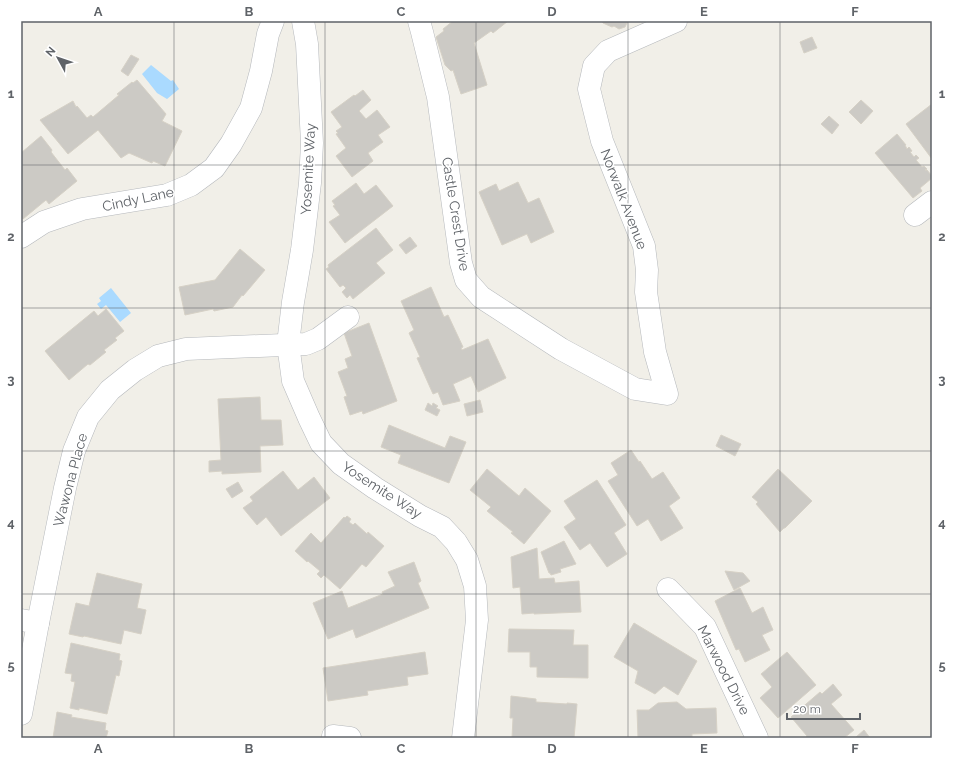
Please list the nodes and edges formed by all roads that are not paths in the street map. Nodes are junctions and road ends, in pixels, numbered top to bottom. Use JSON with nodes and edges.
{"nodes":[{"id":1,"x":273,"y":21,"type":"edge"},
{"id":2,"x":303,"y":21,"type":"edge"},
{"id":3,"x":419,"y":21,"type":"edge"},
{"id":4,"x":676,"y":21,"type":"edge"},
{"id":5,"x":932,"y":202,"type":"edge"},
{"id":6,"x":915,"y":215,"type":"dead end"},
{"id":7,"x":21,"y":237,"type":"edge"},
{"id":8,"x":348,"y":317,"type":"dead end"},
{"id":9,"x":288,"y":344,"type":"junction"},
{"id":10,"x":635,"y":389,"type":"joint"},
{"id":11,"x":668,"y":590,"type":"dead end"},
{"id":12,"x":30,"y":621,"type":"edge"},
{"id":13,"x":21,"y":714,"type":"edge"},
{"id":14,"x":463,"y":738,"type":"edge"},
{"id":15,"x":757,"y":738,"type":"edge"}],
"edges":[{"from":1,"to":7,"type":"street","name":"Cindy Lane"},
{"from":2,"to":9,"type":"street","name":"Yosemite Way"},
{"from":3,"to":10,"type":"street","name":"Castle Crest Drive"},
{"from":4,"to":10,"type":"street","name":"Norwalk Avenue"},
{"from":5,"to":6,"type":"street"},
{"from":8,"to":9,"type":"street","name":"Wawona Place"},
{"from":9,"to":12,"type":"street","name":"Wawona Place"},
{"from":9,"to":14,"type":"street","name":"Yosemite Way"},
{"from":11,"to":15,"type":"street","name":"Marwood Drive"},
{"from":12,"to":13,"type":"street","name":"Wawona Place"}]}
